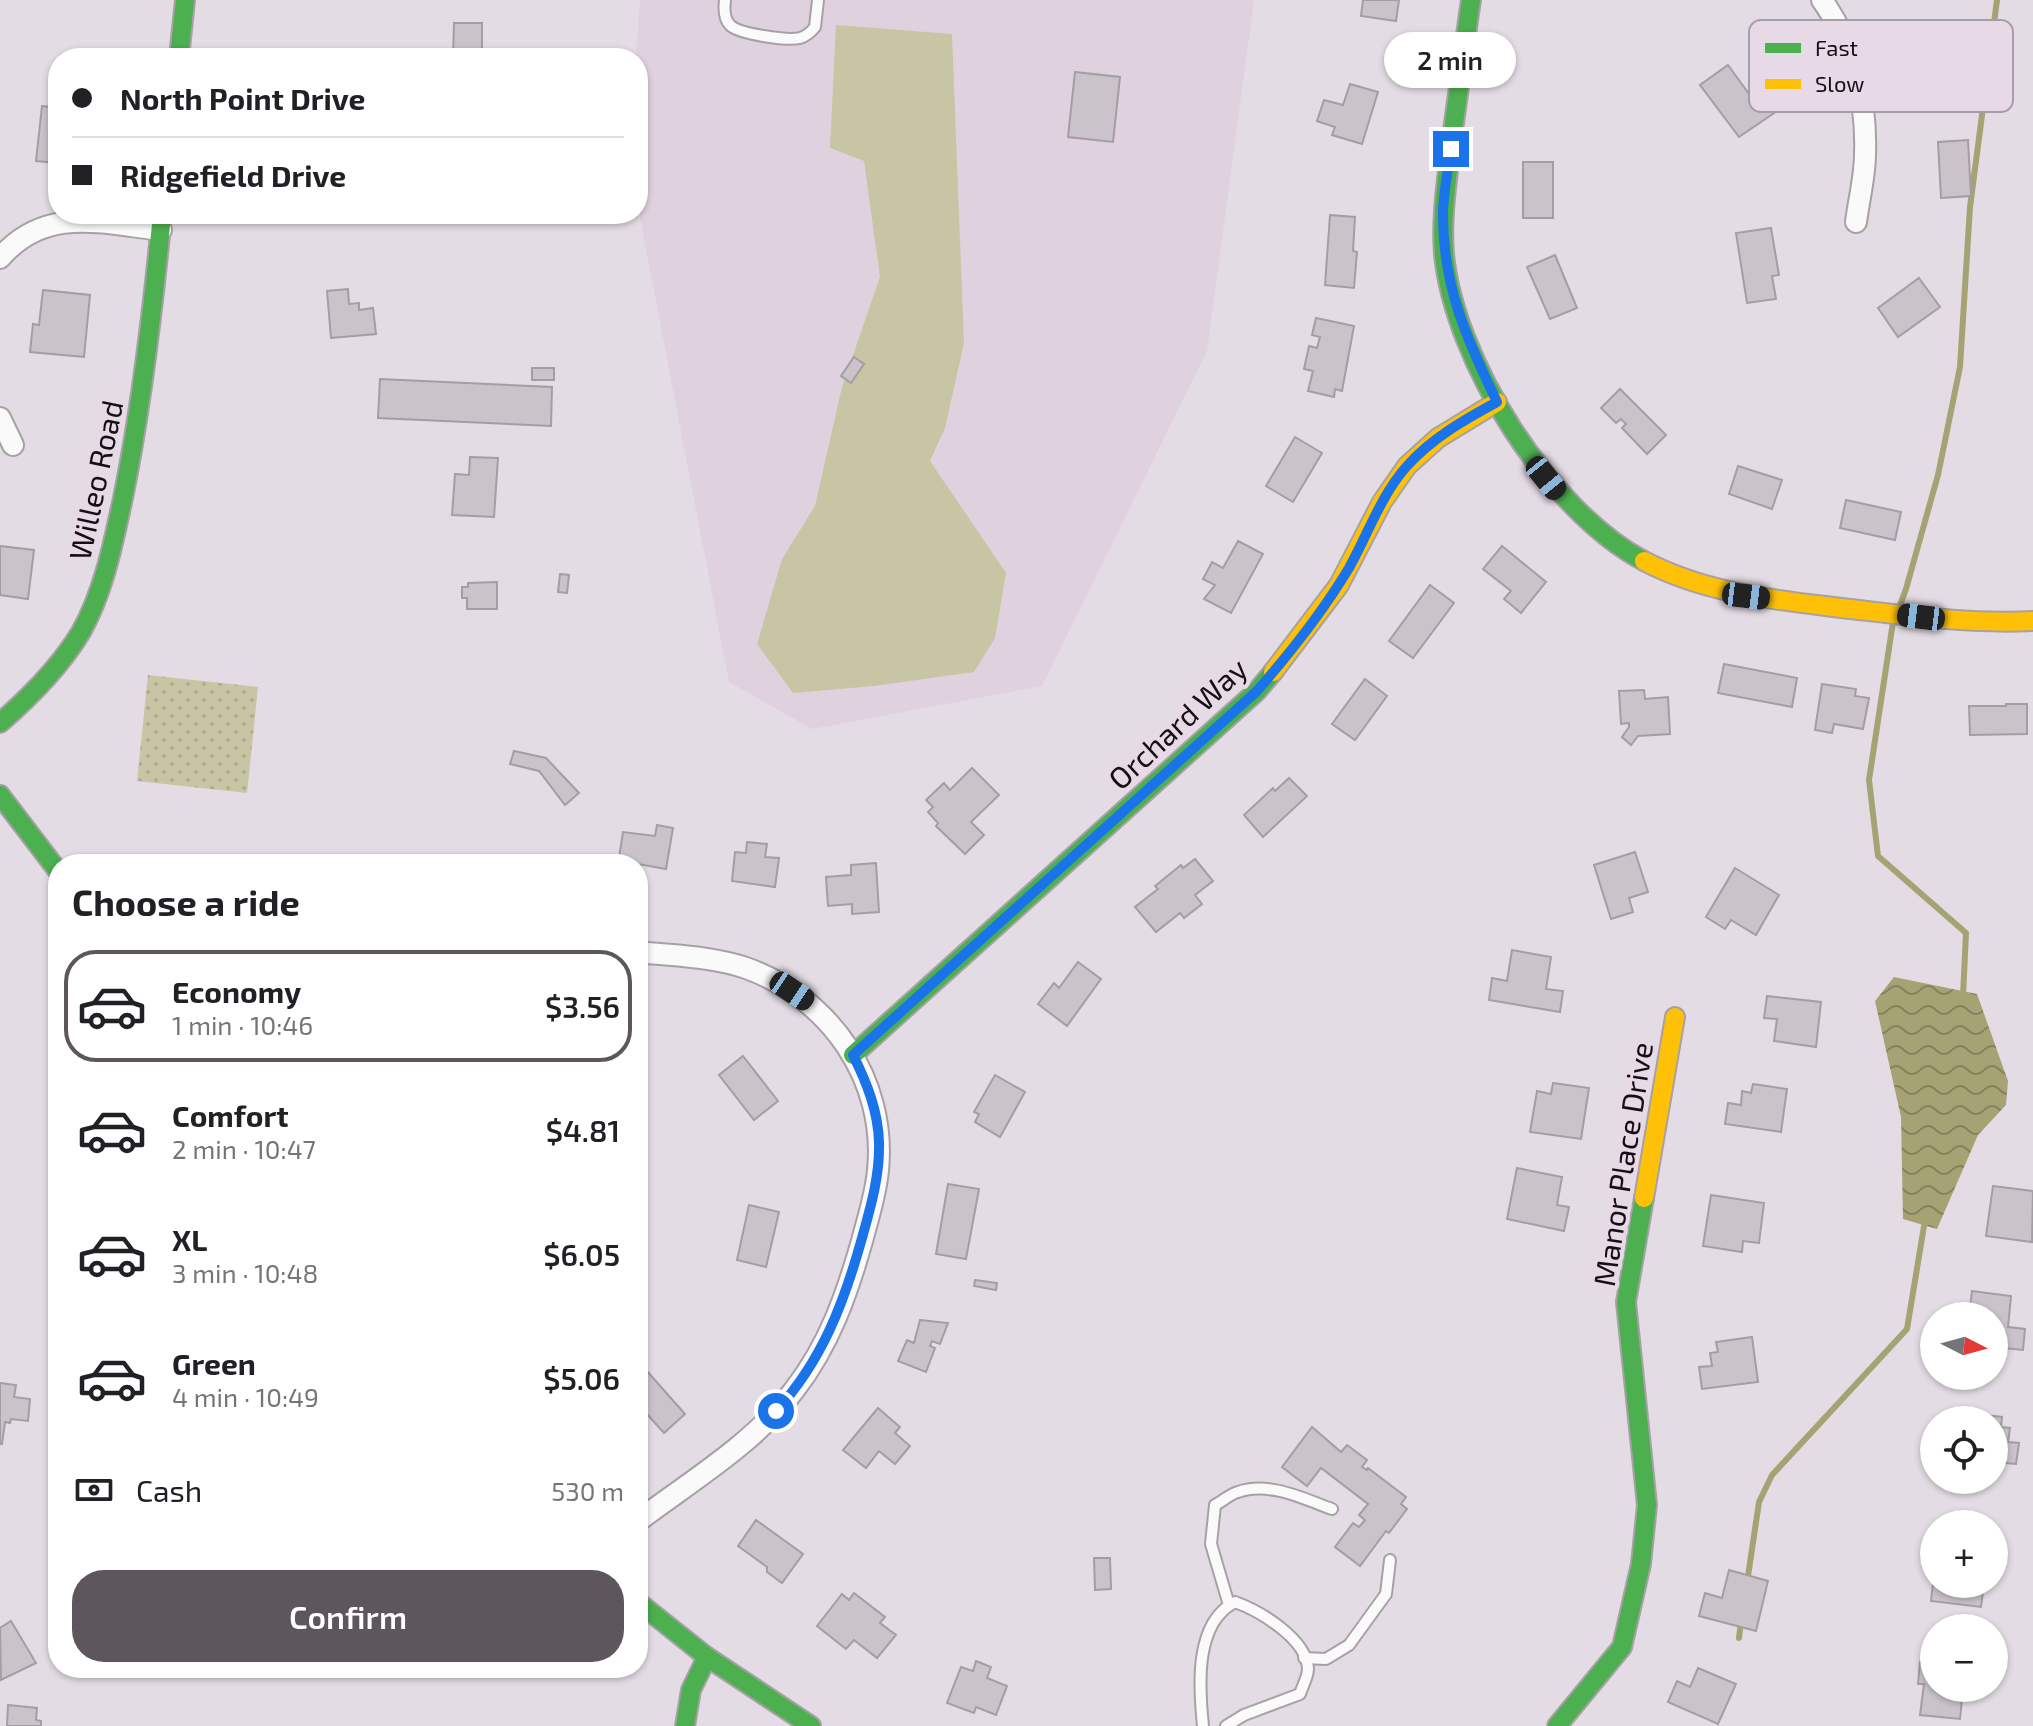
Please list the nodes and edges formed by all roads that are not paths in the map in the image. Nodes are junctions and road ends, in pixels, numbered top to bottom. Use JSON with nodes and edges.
{"nodes":[{"id":1,"x":185,"y":0,"type":"edge"},
{"id":2,"x":725,"y":0,"type":"edge"},
{"id":3,"x":818,"y":0,"type":"edge"},
{"id":4,"x":1471,"y":0,"type":"edge"},
{"id":5,"x":1822,"y":0,"type":"edge"},
{"id":6,"x":1834,"y":20,"type":"edge"},
{"id":7,"x":180,"y":48,"type":"edge"},
{"id":8,"x":1862,"y":112,"type":"edge"},
{"id":9,"x":1856,"y":222,"type":"dead end"},
{"id":10,"x":52,"y":224,"type":"edge"},
{"id":11,"x":162,"y":224,"type":"edge"},
{"id":12,"x":0,"y":258,"type":"edge"},
{"id":13,"x":1497,"y":402,"type":"junction"},
{"id":14,"x":0,"y":418,"type":"edge"},
{"id":15,"x":13,"y":445,"type":"dead end"},
{"id":16,"x":2033,"y":621,"type":"edge"},
{"id":17,"x":0,"y":723,"type":"edge"},
{"id":18,"x":0,"y":795,"type":"edge"},
{"id":19,"x":48,"y":858,"type":"edge"},
{"id":20,"x":648,"y":953,"type":"edge"},
{"id":21,"x":1675,"y":1017,"type":"dead end"},
{"id":22,"x":853,"y":1055,"type":"junction"},
{"id":23,"x":1332,"y":1509,"type":"dead end"},
{"id":24,"x":648,"y":1513,"type":"edge"},
{"id":25,"x":1390,"y":1560,"type":"dead end"},
{"id":26,"x":1229,"y":1605,"type":"junction"},
{"id":27,"x":648,"y":1610,"type":"edge"},
{"id":28,"x":707,"y":1657,"type":"junction"},
{"id":29,"x":1304,"y":1658,"type":"junction"},
{"id":30,"x":685,"y":1726,"type":"edge"},
{"id":31,"x":811,"y":1726,"type":"edge"},
{"id":32,"x":1203,"y":1726,"type":"edge"},
{"id":33,"x":1226,"y":1726,"type":"edge"},
{"id":34,"x":1557,"y":1726,"type":"edge"}],
"edges":[{"from":1,"to":7,"type":"street"},
{"from":2,"to":3,"type":"lane"},
{"from":4,"to":13,"type":"street"},
{"from":5,"to":6,"type":"street"},
{"from":8,"to":9,"type":"street"},
{"from":10,"to":12,"type":"street"},
{"from":11,"to":17,"type":"street","name":"Willeo Road"},
{"from":13,"to":16,"type":"street"},
{"from":13,"to":22,"type":"street","name":"Orchard Way"},
{"from":14,"to":15,"type":"street"},
{"from":18,"to":19,"type":"street"},
{"from":20,"to":22,"type":"street"},
{"from":21,"to":34,"type":"street","name":"Manor Place Drive"},
{"from":22,"to":24,"type":"street"},
{"from":23,"to":26,"type":"lane"},
{"from":25,"to":29,"type":"lane"},
{"from":26,"to":29,"type":"lane"},
{"from":26,"to":32,"type":"lane"},
{"from":27,"to":28,"type":"street"},
{"from":28,"to":30,"type":"street"},
{"from":28,"to":31,"type":"street"},
{"from":29,"to":33,"type":"lane"}]}
